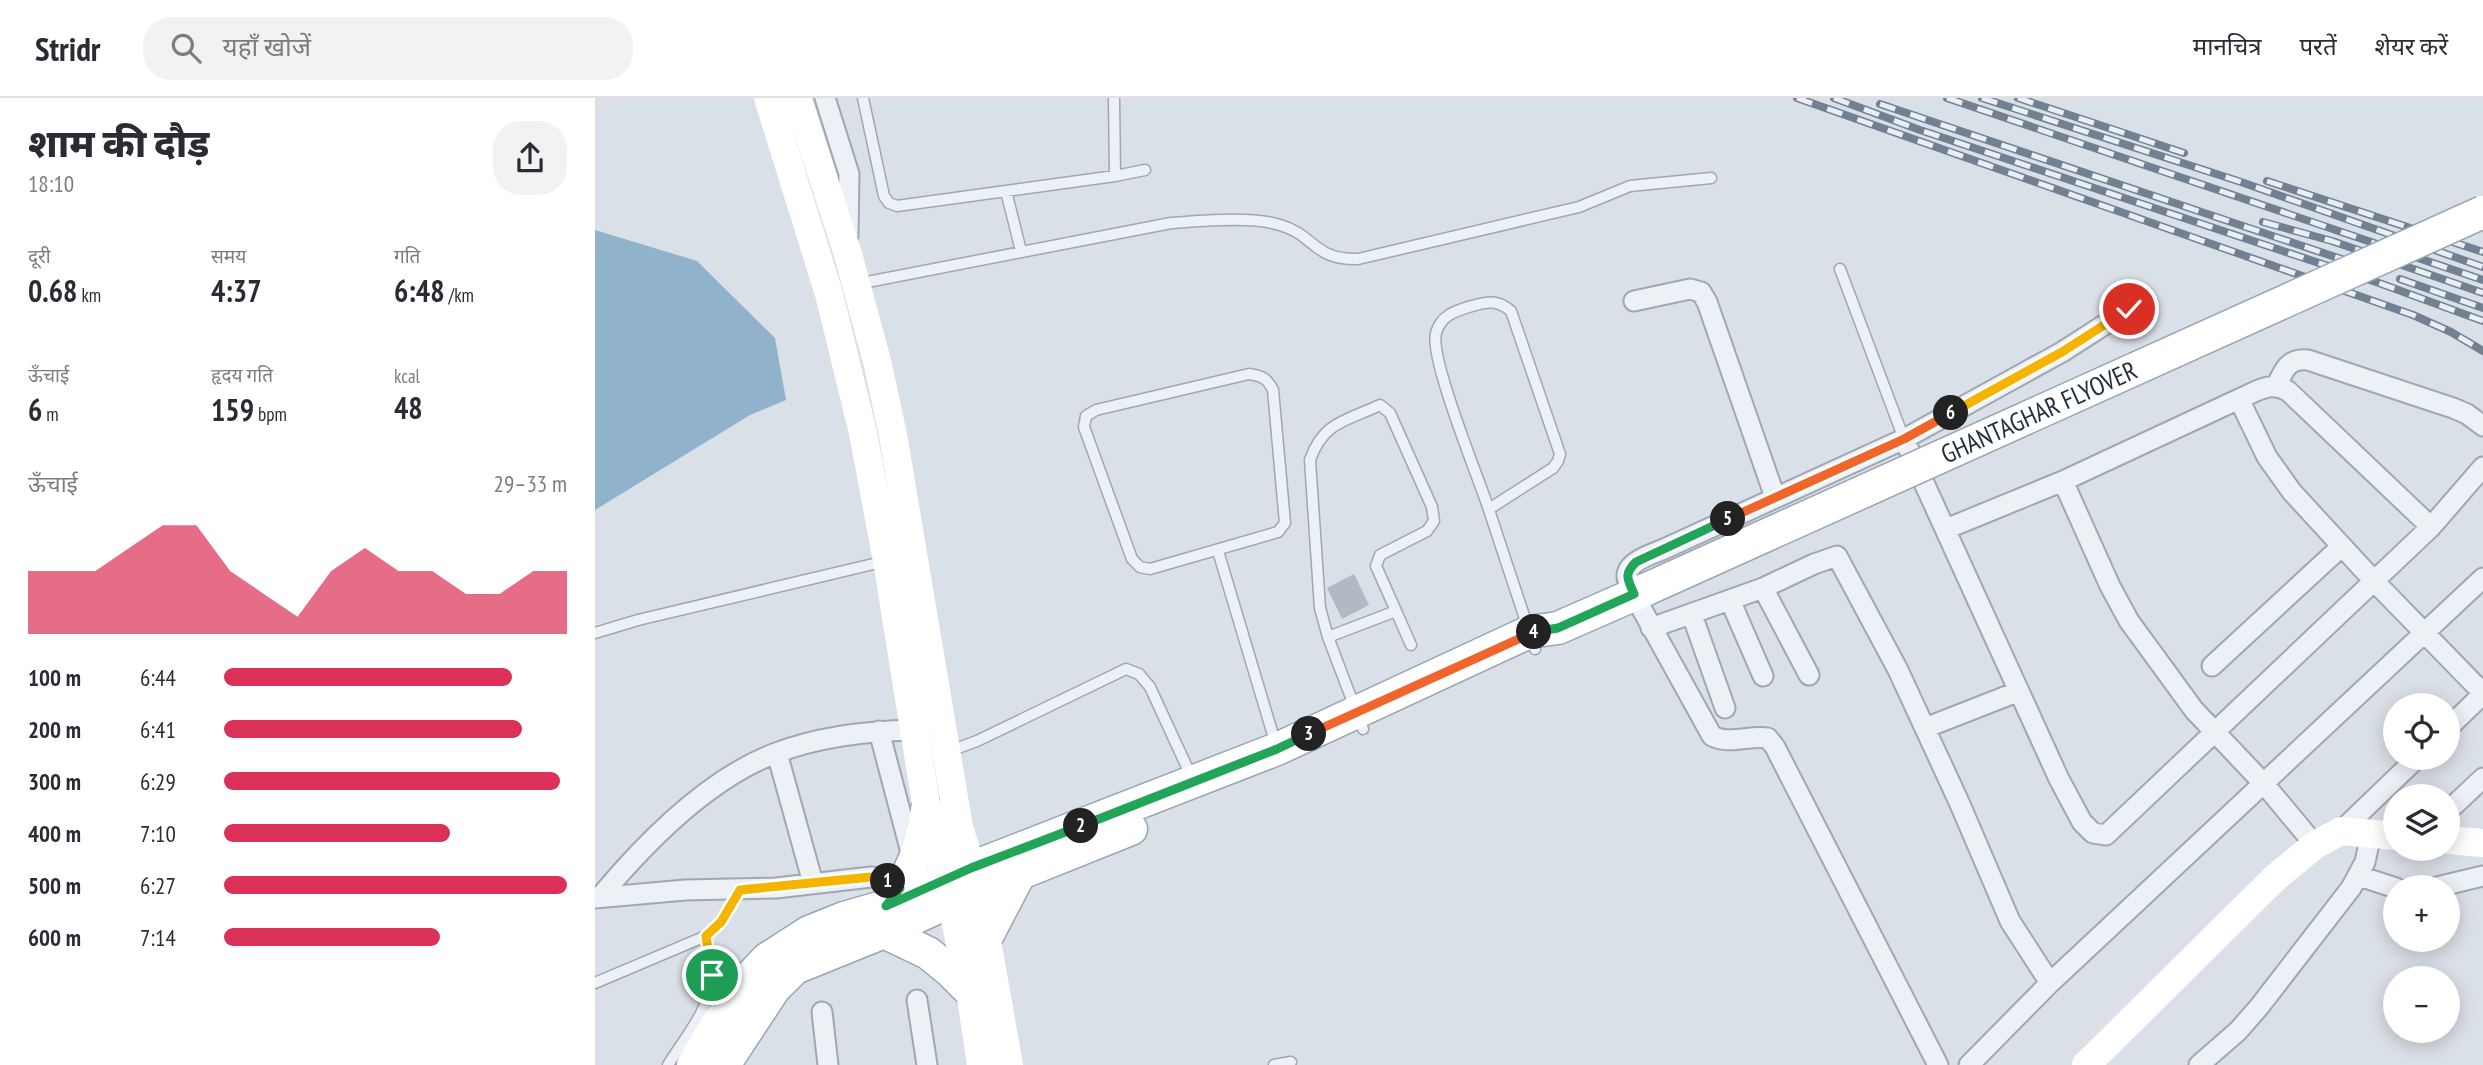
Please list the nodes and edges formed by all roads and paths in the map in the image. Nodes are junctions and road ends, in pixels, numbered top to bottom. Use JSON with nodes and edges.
{"nodes":[{"id":1,"x":768,"y":98,"type":"edge"},
{"id":2,"x":797,"y":98,"type":"edge"},
{"id":3,"x":825,"y":98,"type":"edge"},
{"id":4,"x":863,"y":98,"type":"edge"},
{"id":5,"x":1114,"y":98,"type":"edge"},
{"id":6,"x":1145,"y":170,"type":"dead end"},
{"id":7,"x":1115,"y":176,"type":"junction"},
{"id":8,"x":1711,"y":178,"type":"dead end"},
{"id":9,"x":1006,"y":191,"type":"junction"},
{"id":10,"x":2483,"y":212,"type":"edge"},
{"id":11,"x":1021,"y":251,"type":"junction"},
{"id":12,"x":848,"y":254,"type":"junction"},
{"id":13,"x":1840,"y":268,"type":"dead end"},
{"id":14,"x":843,"y":289,"type":"junction"},
{"id":15,"x":1634,"y":301,"type":"dead end"},
{"id":16,"x":2129,"y":309,"type":"dead end"},
{"id":17,"x":2277,"y":385,"type":"junction"},
{"id":18,"x":2239,"y":399,"type":"junction"},
{"id":19,"x":2483,"y":426,"type":"edge"},
{"id":20,"x":1904,"y":439,"type":"junction"},
{"id":21,"x":2483,"y":467,"type":"edge"},
{"id":22,"x":2063,"y":481,"type":"junction"},
{"id":23,"x":1775,"y":497,"type":"junction"},
{"id":24,"x":1489,"y":509,"type":"junction"},
{"id":25,"x":2431,"y":527,"type":"junction"},
{"id":26,"x":1946,"y":529,"type":"junction"},
{"id":27,"x":2342,"y":546,"type":"junction"},
{"id":28,"x":1218,"y":551,"type":"junction"},
{"id":29,"x":887,"y":561,"type":"junction"},
{"id":30,"x":2483,"y":578,"type":"edge"},
{"id":31,"x":2374,"y":581,"type":"junction"},
{"id":32,"x":1763,"y":589,"type":"junction"},
{"id":33,"x":1641,"y":592,"type":"junction"},
{"id":34,"x":1730,"y":600,"type":"junction"},
{"id":35,"x":1396,"y":611,"type":"junction"},
{"id":36,"x":1692,"y":615,"type":"junction"},
{"id":37,"x":1651,"y":628,"type":"junction"},
{"id":38,"x":595,"y":633,"type":"edge"},
{"id":39,"x":2425,"y":634,"type":"junction"},
{"id":40,"x":1328,"y":637,"type":"junction"},
{"id":41,"x":1541,"y":637,"type":"junction"},
{"id":42,"x":1411,"y":645,"type":"dead end"},
{"id":43,"x":2212,"y":666,"type":"dead end"},
{"id":44,"x":1809,"y":674,"type":"dead end"},
{"id":45,"x":1763,"y":676,"type":"dead end"},
{"id":46,"x":2017,"y":692,"type":"junction"},
{"id":47,"x":2483,"y":694,"type":"edge"},
{"id":48,"x":1725,"y":708,"type":"dead end"},
{"id":49,"x":2460,"y":716,"type":"edge"},
{"id":50,"x":1359,"y":720,"type":"junction"},
{"id":51,"x":1925,"y":728,"type":"junction"},
{"id":52,"x":913,"y":730,"type":"junction"},
{"id":53,"x":879,"y":731,"type":"junction"},
{"id":54,"x":2213,"y":732,"type":"junction"},
{"id":55,"x":1277,"y":749,"type":"junction"},
{"id":56,"x":947,"y":752,"type":"junction"},
{"id":57,"x":777,"y":753,"type":"junction"},
{"id":58,"x":2405,"y":770,"type":"edge"},
{"id":59,"x":2483,"y":778,"type":"edge"},
{"id":60,"x":1194,"y":781,"type":"junction"},
{"id":61,"x":2265,"y":785,"type":"junction"},
{"id":62,"x":2460,"y":800,"type":"edge"},
{"id":63,"x":927,"y":810,"type":"junction"},
{"id":64,"x":2341,"y":831,"type":"junction"},
{"id":65,"x":2383,"y":835,"type":"edge"},
{"id":66,"x":2460,"y":841,"type":"edge"},
{"id":67,"x":2483,"y":843,"type":"edge"},
{"id":68,"x":2315,"y":845,"type":"junction"},
{"id":69,"x":1020,"y":873,"type":"junction"},
{"id":70,"x":2360,"y":876,"type":"junction"},
{"id":71,"x":2483,"y":876,"type":"edge"},
{"id":72,"x":2460,"y":882,"type":"edge"},
{"id":73,"x":813,"y":883,"type":"junction"},
{"id":74,"x":2383,"y":884,"type":"edge"},
{"id":75,"x":961,"y":885,"type":"junction"},
{"id":76,"x":740,"y":890,"type":"junction"},
{"id":77,"x":597,"y":897,"type":"edge"},
{"id":78,"x":896,"y":897,"type":"junction"},
{"id":79,"x":706,"y":936,"type":"junction"},
{"id":80,"x":987,"y":936,"type":"junction"},
{"id":81,"x":595,"y":983,"type":"edge"},
{"id":82,"x":2050,"y":983,"type":"junction"},
{"id":83,"x":970,"y":991,"type":"junction"},
{"id":84,"x":916,"y":1000,"type":"dead end"},
{"id":85,"x":822,"y":1012,"type":"dead end"},
{"id":86,"x":1291,"y":1062,"type":"dead end"},
{"id":87,"x":668,"y":1065,"type":"edge"},
{"id":88,"x":693,"y":1065,"type":"edge"},
{"id":89,"x":724,"y":1065,"type":"edge"},
{"id":90,"x":828,"y":1065,"type":"edge"},
{"id":91,"x":927,"y":1065,"type":"edge"},
{"id":92,"x":981,"y":1065,"type":"edge"},
{"id":93,"x":1009,"y":1065,"type":"edge"},
{"id":94,"x":1274,"y":1065,"type":"edge"},
{"id":95,"x":1938,"y":1065,"type":"edge"},
{"id":96,"x":1969,"y":1065,"type":"edge"},
{"id":97,"x":2086,"y":1065,"type":"edge"},
{"id":98,"x":2199,"y":1065,"type":"edge"}],
"edges":[{"from":1,"to":14,"type":"main road"},
{"from":2,"to":12,"type":"main road"},
{"from":3,"to":12,"type":"street"},
{"from":4,"to":9,"type":"lane"},
{"from":5,"to":7,"type":"lane"},
{"from":6,"to":7,"type":"lane"},
{"from":7,"to":9,"type":"lane"},
{"from":8,"to":11,"type":"lane"},
{"from":9,"to":11,"type":"lane"},
{"from":10,"to":33,"type":"main road","name":"GHANTAGHAR FLYOVER","bridge":true},
{"from":11,"to":14,"type":"lane"},
{"from":12,"to":14,"type":"main road"},
{"from":13,"to":20,"type":"lane"},
{"from":14,"to":29,"type":"main road"},
{"from":14,"to":56,"type":"main road"},
{"from":15,"to":23,"type":"street"},
{"from":16,"to":20,"type":"street"},
{"from":17,"to":18,"type":"street"},
{"from":17,"to":19,"type":"street"},
{"from":17,"to":25,"type":"street"},
{"from":18,"to":22,"type":"street"},
{"from":18,"to":27,"type":"street"},
{"from":20,"to":23,"type":"street"},
{"from":20,"to":26,"type":"street"},
{"from":21,"to":25,"type":"street"},
{"from":22,"to":26,"type":"street"},
{"from":22,"to":54,"type":"street"},
{"from":23,"to":33,"type":"street"},
{"from":24,"to":24,"type":"lane"},
{"from":24,"to":41,"type":"lane"},
{"from":25,"to":31,"type":"street"},
{"from":26,"to":46,"type":"street"},
{"from":27,"to":31,"type":"street"},
{"from":27,"to":43,"type":"street"},
{"from":28,"to":28,"type":"lane"},
{"from":28,"to":55,"type":"lane"},
{"from":29,"to":38,"type":"lane"},
{"from":29,"to":52,"type":"main road"},
{"from":30,"to":39,"type":"street"},
{"from":31,"to":39,"type":"street"},
{"from":31,"to":54,"type":"street"},
{"from":32,"to":34,"type":"street"},
{"from":32,"to":44,"type":"street"},
{"from":32,"to":51,"type":"street"},
{"from":33,"to":37,"type":"street"},
{"from":33,"to":41,"type":"main road","name":"GHANTAGHAR FLYOVER"},
{"from":34,"to":36,"type":"street"},
{"from":34,"to":45,"type":"street"},
{"from":35,"to":40,"type":"lane"},
{"from":35,"to":40,"type":"lane"},
{"from":35,"to":42,"type":"lane"},
{"from":36,"to":37,"type":"street"},
{"from":36,"to":48,"type":"street"},
{"from":37,"to":95,"type":"street"},
{"from":39,"to":47,"type":"street"},
{"from":39,"to":61,"type":"street"},
{"from":40,"to":50,"type":"lane"},
{"from":41,"to":50,"type":"main road","name":"GHANTAGHAR FLYOVER"},
{"from":46,"to":51,"type":"street"},
{"from":46,"to":54,"type":"street"},
{"from":47,"to":49,"type":"street"},
{"from":50,"to":55,"type":"main road"},
{"from":50,"to":69,"type":"main road"},
{"from":51,"to":82,"type":"street"},
{"from":52,"to":53,"type":"street"},
{"from":52,"to":63,"type":"main road"},
{"from":53,"to":57,"type":"street"},
{"from":53,"to":78,"type":"street"},
{"from":54,"to":61,"type":"street"},
{"from":55,"to":60,"type":"main road"},
{"from":56,"to":60,"type":"lane"},
{"from":56,"to":75,"type":"main road"},
{"from":57,"to":73,"type":"street"},
{"from":57,"to":77,"type":"street"},
{"from":58,"to":64,"type":"street"},
{"from":59,"to":62,"type":"street"},
{"from":60,"to":75,"type":"main road"},
{"from":61,"to":68,"type":"street"},
{"from":61,"to":82,"type":"street"},
{"from":63,"to":75,"type":"main road"},
{"from":63,"to":78,"type":"main road"},
{"from":64,"to":65,"type":"main road"},
{"from":64,"to":68,"type":"main road"},
{"from":65,"to":70,"type":"street"},
{"from":66,"to":67,"type":"main road"},
{"from":68,"to":97,"type":"main road"},
{"from":69,"to":75,"type":"main road"},
{"from":69,"to":80,"type":"main road"},
{"from":70,"to":74,"type":"street"},
{"from":70,"to":98,"type":"street"},
{"from":71,"to":72,"type":"street"},
{"from":73,"to":76,"type":"street"},
{"from":73,"to":78,"type":"street"},
{"from":75,"to":78,"type":"main road"},
{"from":75,"to":80,"type":"main road"},
{"from":75,"to":83,"type":"main road"},
{"from":76,"to":77,"type":"street"},
{"from":76,"to":79,"type":"lane"},
{"from":78,"to":83,"type":"main road"},
{"from":78,"to":88,"type":"main road"},
{"from":78,"to":89,"type":"main road"},
{"from":79,"to":81,"type":"lane"},
{"from":79,"to":87,"type":"lane"},
{"from":80,"to":93,"type":"main road"},
{"from":82,"to":96,"type":"street"},
{"from":83,"to":92,"type":"main road"},
{"from":84,"to":91,"type":"street"},
{"from":85,"to":90,"type":"street"},
{"from":86,"to":94,"type":"lane"}]}
